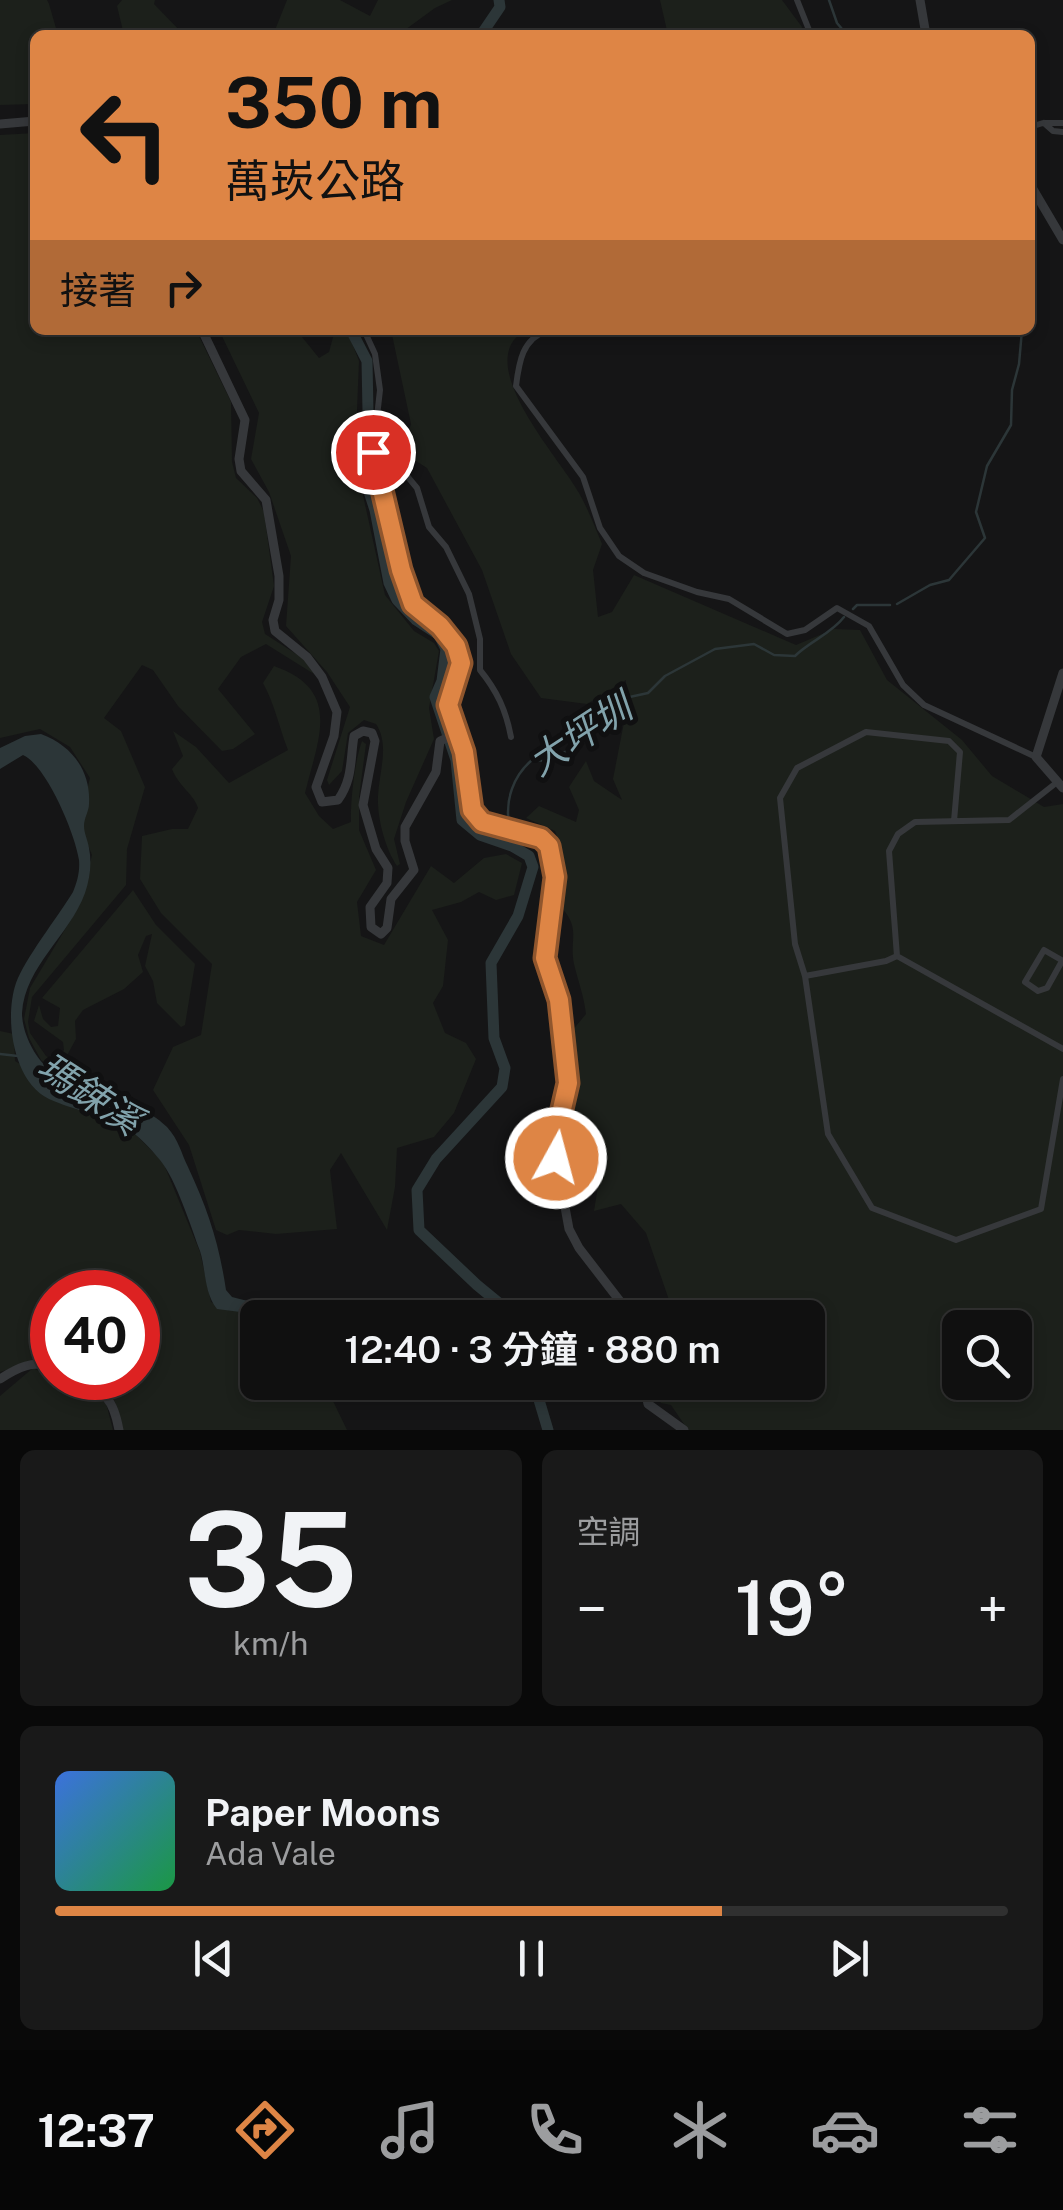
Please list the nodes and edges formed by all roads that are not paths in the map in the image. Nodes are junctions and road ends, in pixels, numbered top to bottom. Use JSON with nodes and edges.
{"nodes":[{"id":1,"x":797,"y":0,"type":"edge"},
{"id":2,"x":920,"y":0,"type":"edge"},
{"id":3,"x":809,"y":30,"type":"edge"},
{"id":4,"x":925,"y":30,"type":"edge"},
{"id":5,"x":30,"y":121,"type":"edge"},
{"id":6,"x":1043,"y":123,"type":"junction"},
{"id":7,"x":1063,"y":123,"type":"edge"},
{"id":8,"x":0,"y":124,"type":"edge"},
{"id":9,"x":1035,"y":125,"type":"edge"},
{"id":10,"x":1063,"y":132,"type":"edge"},
{"id":11,"x":1035,"y":192,"type":"edge"},
{"id":12,"x":1063,"y":240,"type":"edge"},
{"id":13,"x":204,"y":335,"type":"edge"},
{"id":14,"x":366,"y":335,"type":"edge"},
{"id":15,"x":538,"y":335,"type":"edge"},
{"id":16,"x":376,"y":469,"type":"junction"},
{"id":17,"x":1063,"y":673,"type":"edge"},
{"id":18,"x":458,"y":733,"type":"junction"},
{"id":19,"x":511,"y":737,"type":"dead end"},
{"id":20,"x":1036,"y":757,"type":"junction"},
{"id":21,"x":1060,"y":786,"type":"edge"},
{"id":22,"x":954,"y":821,"type":"junction"},
{"id":23,"x":897,"y":956,"type":"junction"},
{"id":24,"x":1063,"y":961,"type":"edge"},
{"id":25,"x":805,"y":976,"type":"junction"},
{"id":26,"x":1063,"y":1050,"type":"edge"},
{"id":27,"x":1063,"y":1079,"type":"edge"},
{"id":28,"x":619,"y":1300,"type":"edge"},
{"id":29,"x":30,"y":1366,"type":"edge"},
{"id":30,"x":0,"y":1378,"type":"edge"},
{"id":31,"x":110,"y":1400,"type":"edge"},
{"id":32,"x":647,"y":1400,"type":"edge"},
{"id":33,"x":119,"y":1430,"type":"edge"},
{"id":34,"x":684,"y":1430,"type":"edge"}],
"edges":[{"from":1,"to":3,"type":"street"},
{"from":2,"to":4,"type":"street"},
{"from":5,"to":8,"type":"street"},
{"from":6,"to":7,"type":"street"},
{"from":6,"to":9,"type":"street"},
{"from":6,"to":10,"type":"street"},
{"from":11,"to":12,"type":"street"},
{"from":13,"to":18,"type":"street"},
{"from":14,"to":16,"type":"street"},
{"from":15,"to":20,"type":"street"},
{"from":16,"to":18,"type":"street"},
{"from":16,"to":19,"type":"street"},
{"from":17,"to":20,"type":"street"},
{"from":18,"to":28,"type":"street"},
{"from":20,"to":21,"type":"street"},
{"from":21,"to":22,"type":"street"},
{"from":22,"to":23,"type":"street"},
{"from":22,"to":25,"type":"street"},
{"from":23,"to":25,"type":"street"},
{"from":23,"to":26,"type":"street"},
{"from":24,"to":24,"type":"street"},
{"from":25,"to":27,"type":"street"},
{"from":29,"to":30,"type":"street"},
{"from":31,"to":33,"type":"street"},
{"from":32,"to":34,"type":"street"}]}
